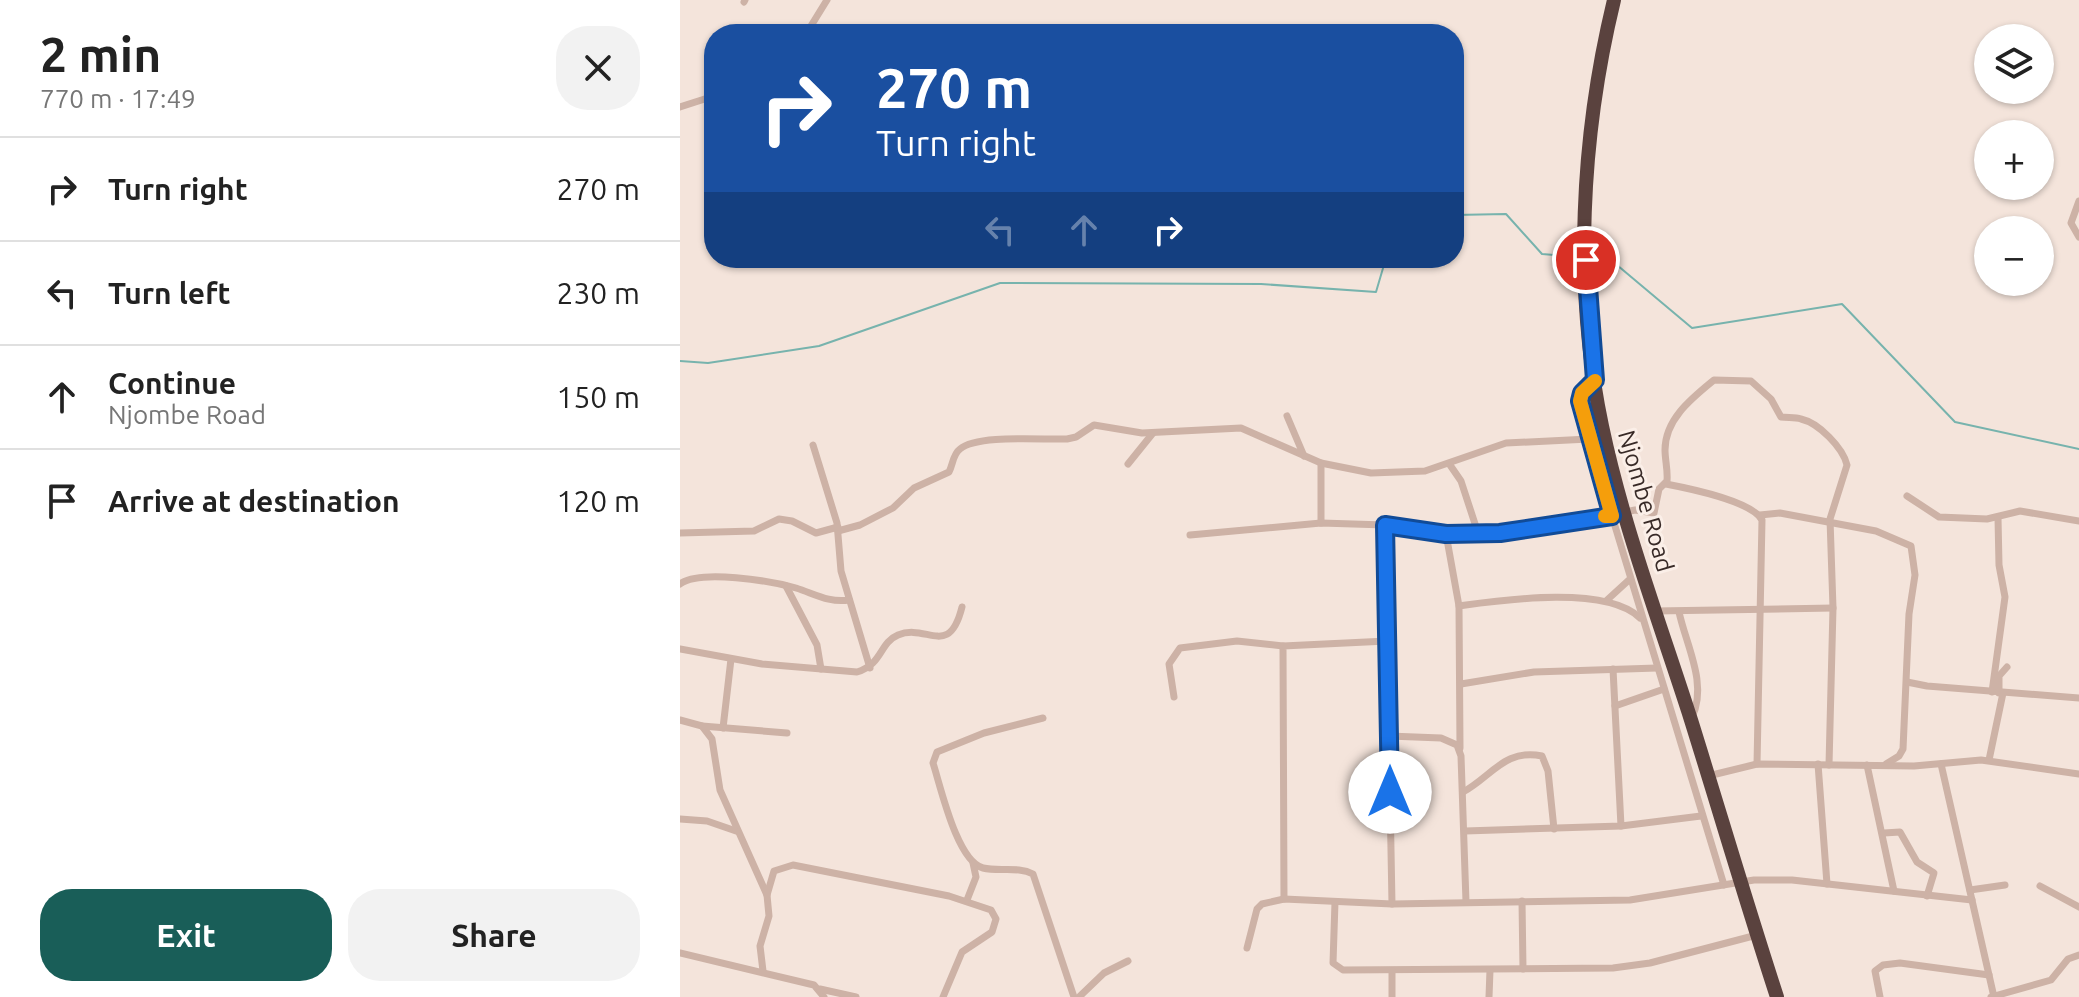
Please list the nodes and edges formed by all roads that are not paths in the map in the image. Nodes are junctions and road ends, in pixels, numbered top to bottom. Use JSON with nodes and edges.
{"nodes":[{"id":1,"x":827,"y":0,"type":"edge"},
{"id":2,"x":1614,"y":0,"type":"edge"},
{"id":3,"x":812,"y":24,"type":"edge"},
{"id":4,"x":704,"y":99,"type":"edge"},
{"id":5,"x":680,"y":107,"type":"edge"},
{"id":6,"x":2079,"y":201,"type":"edge"},
{"id":7,"x":2079,"y":237,"type":"edge"},
{"id":8,"x":1595,"y":380,"type":"junction"},
{"id":9,"x":1287,"y":416,"type":"dead end"},
{"id":10,"x":1153,"y":433,"type":"junction"},
{"id":11,"x":1589,"y":439,"type":"junction"},
{"id":12,"x":813,"y":445,"type":"dead end"},
{"id":13,"x":1304,"y":456,"type":"junction"},
{"id":14,"x":1321,"y":463,"type":"junction"},
{"id":15,"x":1128,"y":464,"type":"dead end"},
{"id":16,"x":1450,"y":465,"type":"junction"},
{"id":17,"x":1666,"y":484,"type":"junction"},
{"id":18,"x":1907,"y":496,"type":"dead end"},
{"id":19,"x":1619,"y":514,"type":"junction"},
{"id":20,"x":1760,"y":515,"type":"junction"},
{"id":21,"x":1998,"y":518,"type":"junction"},
{"id":22,"x":2079,"y":521,"type":"edge"},
{"id":23,"x":1321,"y":523,"type":"junction"},
{"id":24,"x":1830,"y":523,"type":"junction"},
{"id":25,"x":1385,"y":525,"type":"junction"},
{"id":26,"x":838,"y":529,"type":"junction"},
{"id":27,"x":680,"y":533,"type":"edge"},
{"id":28,"x":1478,"y":533,"type":"junction"},
{"id":29,"x":1446,"y":534,"type":"junction"},
{"id":30,"x":1190,"y":535,"type":"dead end"},
{"id":31,"x":1630,"y":579,"type":"junction"},
{"id":32,"x":680,"y":584,"type":"edge"},
{"id":33,"x":786,"y":586,"type":"junction"},
{"id":34,"x":849,"y":600,"type":"junction"},
{"id":35,"x":1606,"y":601,"type":"junction"},
{"id":36,"x":1459,"y":606,"type":"junction"},
{"id":37,"x":962,"y":607,"type":"dead end"},
{"id":38,"x":1833,"y":608,"type":"junction"},
{"id":39,"x":1760,"y":610,"type":"junction"},
{"id":40,"x":1679,"y":612,"type":"junction"},
{"id":41,"x":1648,"y":616,"type":"junction"},
{"id":42,"x":1387,"y":641,"type":"junction"},
{"id":43,"x":1283,"y":646,"type":"junction"},
{"id":44,"x":680,"y":649,"type":"edge"},
{"id":45,"x":731,"y":659,"type":"junction"},
{"id":46,"x":2007,"y":667,"type":"dead end"},
{"id":47,"x":870,"y":668,"type":"junction"},
{"id":48,"x":1657,"y":668,"type":"junction"},
{"id":49,"x":821,"y":669,"type":"junction"},
{"id":50,"x":1613,"y":669,"type":"junction"},
{"id":51,"x":1907,"y":682,"type":"junction"},
{"id":52,"x":1461,"y":684,"type":"junction"},
{"id":53,"x":1664,"y":689,"type":"junction"},
{"id":54,"x":1998,"y":692,"type":"junction"},
{"id":55,"x":1174,"y":697,"type":"dead end"},
{"id":56,"x":2079,"y":698,"type":"edge"},
{"id":57,"x":1615,"y":706,"type":"junction"},
{"id":58,"x":1043,"y":718,"type":"dead end"},
{"id":59,"x":1691,"y":719,"type":"junction"},
{"id":60,"x":680,"y":720,"type":"edge"},
{"id":61,"x":702,"y":726,"type":"junction"},
{"id":62,"x":723,"y":728,"type":"junction"},
{"id":63,"x":787,"y":733,"type":"dead end"},
{"id":64,"x":1389,"y":736,"type":"junction"},
{"id":65,"x":1460,"y":750,"type":"junction"},
{"id":66,"x":1989,"y":760,"type":"junction"},
{"id":67,"x":1757,"y":764,"type":"junction"},
{"id":68,"x":1818,"y":764,"type":"junction"},
{"id":69,"x":1886,"y":764,"type":"junction"},
{"id":70,"x":1941,"y":764,"type":"junction"},
{"id":71,"x":1829,"y":765,"type":"junction"},
{"id":72,"x":1867,"y":765,"type":"junction"},
{"id":73,"x":2079,"y":774,"type":"edge"},
{"id":74,"x":1708,"y":776,"type":"junction"},
{"id":75,"x":1463,"y":792,"type":"junction"},
{"id":76,"x":1701,"y":816,"type":"junction"},
{"id":77,"x":680,"y":819,"type":"edge"},
{"id":78,"x":1621,"y":826,"type":"junction"},
{"id":79,"x":1554,"y":829,"type":"junction"},
{"id":80,"x":736,"y":831,"type":"junction"},
{"id":81,"x":1465,"y":831,"type":"junction"},
{"id":82,"x":1884,"y":833,"type":"junction"},
{"id":83,"x":973,"y":863,"type":"junction"},
{"id":84,"x":1740,"y":881,"type":"junction"},
{"id":85,"x":1827,"y":884,"type":"junction"},
{"id":86,"x":1724,"y":885,"type":"junction"},
{"id":87,"x":2005,"y":885,"type":"dead end"},
{"id":88,"x":2040,"y":886,"type":"dead end"},
{"id":89,"x":1970,"y":890,"type":"junction"},
{"id":90,"x":1894,"y":891,"type":"junction"},
{"id":91,"x":767,"y":895,"type":"junction"},
{"id":92,"x":1927,"y":896,"type":"junction"},
{"id":93,"x":1284,"y":899,"type":"junction"},
{"id":94,"x":967,"y":900,"type":"junction"},
{"id":95,"x":1972,"y":900,"type":"junction"},
{"id":96,"x":1522,"y":901,"type":"junction"},
{"id":97,"x":1335,"y":902,"type":"junction"},
{"id":98,"x":1466,"y":902,"type":"junction"},
{"id":99,"x":1392,"y":904,"type":"junction"},
{"id":100,"x":2079,"y":907,"type":"edge"},
{"id":101,"x":1757,"y":935,"type":"junction"},
{"id":102,"x":1247,"y":948,"type":"dead end"},
{"id":103,"x":680,"y":953,"type":"edge"},
{"id":104,"x":2079,"y":955,"type":"edge"},
{"id":105,"x":1128,"y":961,"type":"dead end"},
{"id":106,"x":1523,"y":969,"type":"junction"},
{"id":107,"x":1490,"y":970,"type":"junction"},
{"id":108,"x":763,"y":971,"type":"junction"},
{"id":109,"x":1392,"y":971,"type":"junction"},
{"id":110,"x":1989,"y":975,"type":"junction"},
{"id":111,"x":822,"y":993,"type":"edge"},
{"id":112,"x":856,"y":997,"type":"edge"},
{"id":113,"x":943,"y":997,"type":"edge"},
{"id":114,"x":1077,"y":997,"type":"edge"},
{"id":115,"x":1392,"y":997,"type":"edge"},
{"id":116,"x":1489,"y":997,"type":"edge"},
{"id":117,"x":1777,"y":997,"type":"edge"},
{"id":118,"x":1880,"y":997,"type":"edge"},
{"id":119,"x":1993,"y":997,"type":"edge"}],
"edges":[{"from":1,"to":3,"type":"street"},
{"from":2,"to":8,"type":"highway","name":"Njombe Road"},
{"from":4,"to":5,"type":"street"},
{"from":6,"to":7,"type":"street"},
{"from":8,"to":11,"type":"street"},
{"from":8,"to":19,"type":"highway","name":"Njombe Road"},
{"from":9,"to":13,"type":"street"},
{"from":10,"to":13,"type":"street"},
{"from":10,"to":15,"type":"street"},
{"from":10,"to":26,"type":"street"},
{"from":11,"to":16,"type":"street"},
{"from":11,"to":19,"type":"street"},
{"from":12,"to":26,"type":"street"},
{"from":13,"to":14,"type":"street"},
{"from":14,"to":16,"type":"street"},
{"from":14,"to":23,"type":"street"},
{"from":16,"to":28,"type":"street"},
{"from":17,"to":19,"type":"street"},
{"from":17,"to":20,"type":"street"},
{"from":17,"to":24,"type":"street"},
{"from":18,"to":21,"type":"street"},
{"from":19,"to":28,"type":"street"},
{"from":19,"to":31,"type":"street"},
{"from":19,"to":41,"type":"highway","name":"Njombe Road"},
{"from":20,"to":24,"type":"street"},
{"from":20,"to":39,"type":"street"},
{"from":21,"to":22,"type":"street"},
{"from":21,"to":54,"type":"street"},
{"from":23,"to":25,"type":"street"},
{"from":23,"to":30,"type":"street"},
{"from":24,"to":38,"type":"street"},
{"from":24,"to":51,"type":"street"},
{"from":25,"to":29,"type":"street"},
{"from":25,"to":42,"type":"street"},
{"from":26,"to":27,"type":"street"},
{"from":26,"to":34,"type":"street"},
{"from":28,"to":29,"type":"street"},
{"from":29,"to":36,"type":"street"},
{"from":31,"to":35,"type":"street"},
{"from":31,"to":41,"type":"street"},
{"from":32,"to":33,"type":"street"},
{"from":33,"to":34,"type":"street"},
{"from":33,"to":49,"type":"street"},
{"from":34,"to":47,"type":"street"},
{"from":35,"to":36,"type":"street"},
{"from":35,"to":41,"type":"street"},
{"from":36,"to":52,"type":"street"},
{"from":37,"to":47,"type":"street"},
{"from":38,"to":39,"type":"street"},
{"from":38,"to":71,"type":"street"},
{"from":39,"to":40,"type":"street"},
{"from":39,"to":67,"type":"street"},
{"from":40,"to":41,"type":"street"},
{"from":40,"to":59,"type":"street"},
{"from":41,"to":48,"type":"street"},
{"from":41,"to":59,"type":"highway","name":"Njombe Road"},
{"from":42,"to":43,"type":"street"},
{"from":42,"to":64,"type":"street"},
{"from":43,"to":55,"type":"street"},
{"from":43,"to":93,"type":"street"},
{"from":44,"to":45,"type":"street"},
{"from":45,"to":49,"type":"street"},
{"from":45,"to":62,"type":"street"},
{"from":46,"to":54,"type":"street"},
{"from":47,"to":49,"type":"street"},
{"from":48,"to":50,"type":"street"},
{"from":48,"to":53,"type":"street"},
{"from":50,"to":52,"type":"street"},
{"from":50,"to":57,"type":"street"},
{"from":51,"to":54,"type":"street"},
{"from":51,"to":69,"type":"street"},
{"from":52,"to":65,"type":"street"},
{"from":53,"to":57,"type":"street"},
{"from":53,"to":76,"type":"street"},
{"from":54,"to":56,"type":"street"},
{"from":54,"to":66,"type":"street"},
{"from":57,"to":78,"type":"street"},
{"from":58,"to":83,"type":"street"},
{"from":59,"to":74,"type":"highway","name":"Njombe Road"},
{"from":60,"to":61,"type":"street"},
{"from":61,"to":62,"type":"street"},
{"from":61,"to":80,"type":"street"},
{"from":62,"to":63,"type":"street"},
{"from":64,"to":65,"type":"street"},
{"from":64,"to":99,"type":"street"},
{"from":65,"to":75,"type":"street"},
{"from":66,"to":70,"type":"street"},
{"from":66,"to":73,"type":"street"},
{"from":67,"to":68,"type":"street"},
{"from":67,"to":74,"type":"street"},
{"from":68,"to":71,"type":"street"},
{"from":68,"to":85,"type":"street"},
{"from":69,"to":70,"type":"street"},
{"from":69,"to":72,"type":"street"},
{"from":70,"to":89,"type":"street"},
{"from":71,"to":72,"type":"street"},
{"from":72,"to":82,"type":"street"},
{"from":74,"to":84,"type":"highway","name":"Njombe Road"},
{"from":75,"to":79,"type":"street"},
{"from":75,"to":81,"type":"street"},
{"from":76,"to":78,"type":"street"},
{"from":76,"to":86,"type":"street"},
{"from":77,"to":80,"type":"street"},
{"from":78,"to":79,"type":"street"},
{"from":79,"to":81,"type":"street"},
{"from":80,"to":91,"type":"street"},
{"from":81,"to":98,"type":"street"},
{"from":82,"to":90,"type":"street"},
{"from":82,"to":92,"type":"street"},
{"from":83,"to":94,"type":"street"},
{"from":83,"to":114,"type":"street"},
{"from":84,"to":85,"type":"street"},
{"from":84,"to":86,"type":"street"},
{"from":84,"to":101,"type":"highway","name":"Njombe Road"},
{"from":85,"to":90,"type":"street"},
{"from":86,"to":96,"type":"street"},
{"from":87,"to":89,"type":"street"},
{"from":88,"to":100,"type":"street"},
{"from":89,"to":95,"type":"street"},
{"from":90,"to":92,"type":"street"},
{"from":91,"to":94,"type":"street"},
{"from":91,"to":108,"type":"street"},
{"from":92,"to":95,"type":"street"},
{"from":93,"to":97,"type":"street"},
{"from":93,"to":102,"type":"street"},
{"from":94,"to":113,"type":"street"},
{"from":95,"to":110,"type":"street"},
{"from":96,"to":98,"type":"street"},
{"from":96,"to":106,"type":"street"},
{"from":97,"to":99,"type":"street"},
{"from":97,"to":109,"type":"street"},
{"from":98,"to":99,"type":"street"},
{"from":101,"to":106,"type":"street"},
{"from":101,"to":117,"type":"highway","name":"Njombe Road"},
{"from":103,"to":108,"type":"street"},
{"from":104,"to":119,"type":"street"},
{"from":105,"to":114,"type":"street"},
{"from":106,"to":107,"type":"street"},
{"from":107,"to":109,"type":"street"},
{"from":107,"to":116,"type":"street"},
{"from":108,"to":111,"type":"street"},
{"from":109,"to":115,"type":"street"},
{"from":110,"to":118,"type":"street"},
{"from":110,"to":119,"type":"street"},
{"from":111,"to":112,"type":"street"}]}
